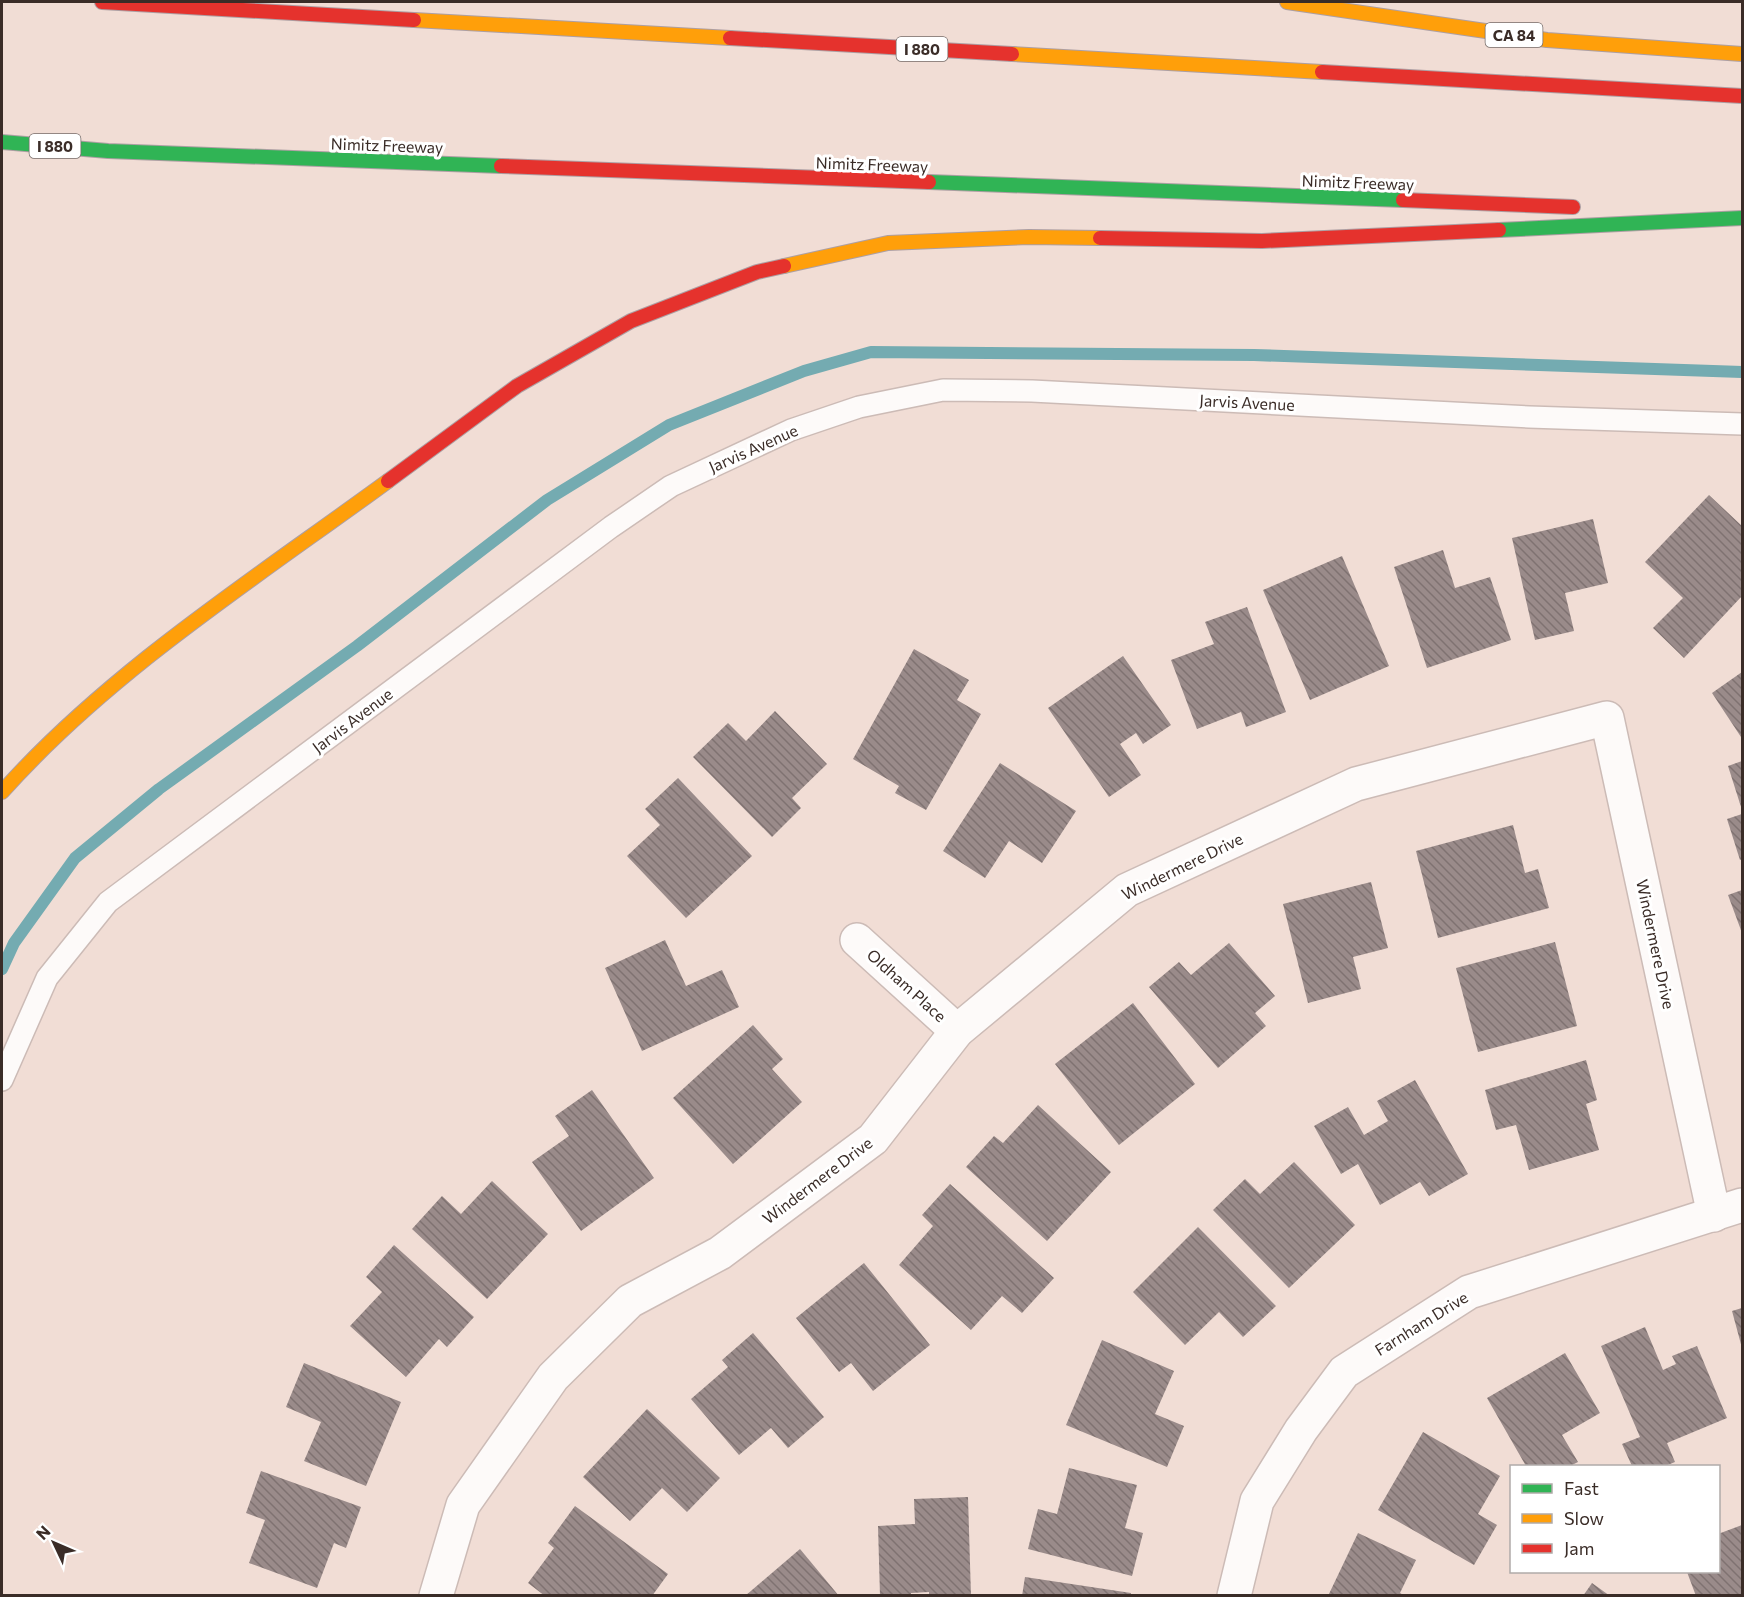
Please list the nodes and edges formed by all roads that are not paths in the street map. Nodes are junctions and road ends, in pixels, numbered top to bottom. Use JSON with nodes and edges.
{"nodes":[{"id":1,"x":102,"y":2,"type":"edge"},
{"id":2,"x":1287,"y":2,"type":"edge"},
{"id":3,"x":1743,"y":54,"type":"edge"},
{"id":4,"x":1743,"y":96,"type":"edge"},
{"id":5,"x":2,"y":142,"type":"edge"},
{"id":6,"x":108,"y":151,"type":"junction"},
{"id":7,"x":2,"y":152,"type":"edge"},
{"id":8,"x":1587,"y":208,"type":"dead end"},
{"id":9,"x":1623,"y":209,"type":"dead end"},
{"id":10,"x":1743,"y":214,"type":"edge"},
{"id":11,"x":1743,"y":218,"type":"edge"},
{"id":12,"x":1743,"y":424,"type":"edge"},
{"id":13,"x":2,"y":792,"type":"edge"},
{"id":14,"x":856,"y":940,"type":"dead end"},
{"id":15,"x":957,"y":1031,"type":"junction"},
{"id":16,"x":2,"y":1080,"type":"edge"},
{"id":17,"x":1728,"y":1210,"type":"edge"},
{"id":18,"x":436,"y":1596,"type":"edge"},
{"id":19,"x":1234,"y":1596,"type":"edge"}],
"edges":[{"from":1,"to":4,"type":"highway","number":"I 880"},
{"from":2,"to":3,"type":"highway","number":"CA 84"},
{"from":5,"to":6,"type":"highway","name":"Nimitz Freeway","number":"I 880"},
{"from":6,"to":7,"type":"highway"},
{"from":6,"to":8,"type":"highway","name":"Nimitz Freeway","number":"I 880"},
{"from":9,"to":10,"type":"highway"},
{"from":11,"to":13,"type":"highway"},
{"from":12,"to":16,"type":"lane","name":"Jarvis Avenue"},
{"from":14,"to":15,"type":"street","name":"Oldham Place"},
{"from":15,"to":17,"type":"street","name":"Windermere Drive"},
{"from":15,"to":18,"type":"street","name":"Windermere Drive"},
{"from":17,"to":19,"type":"street","name":"Farnham Drive"}]}
